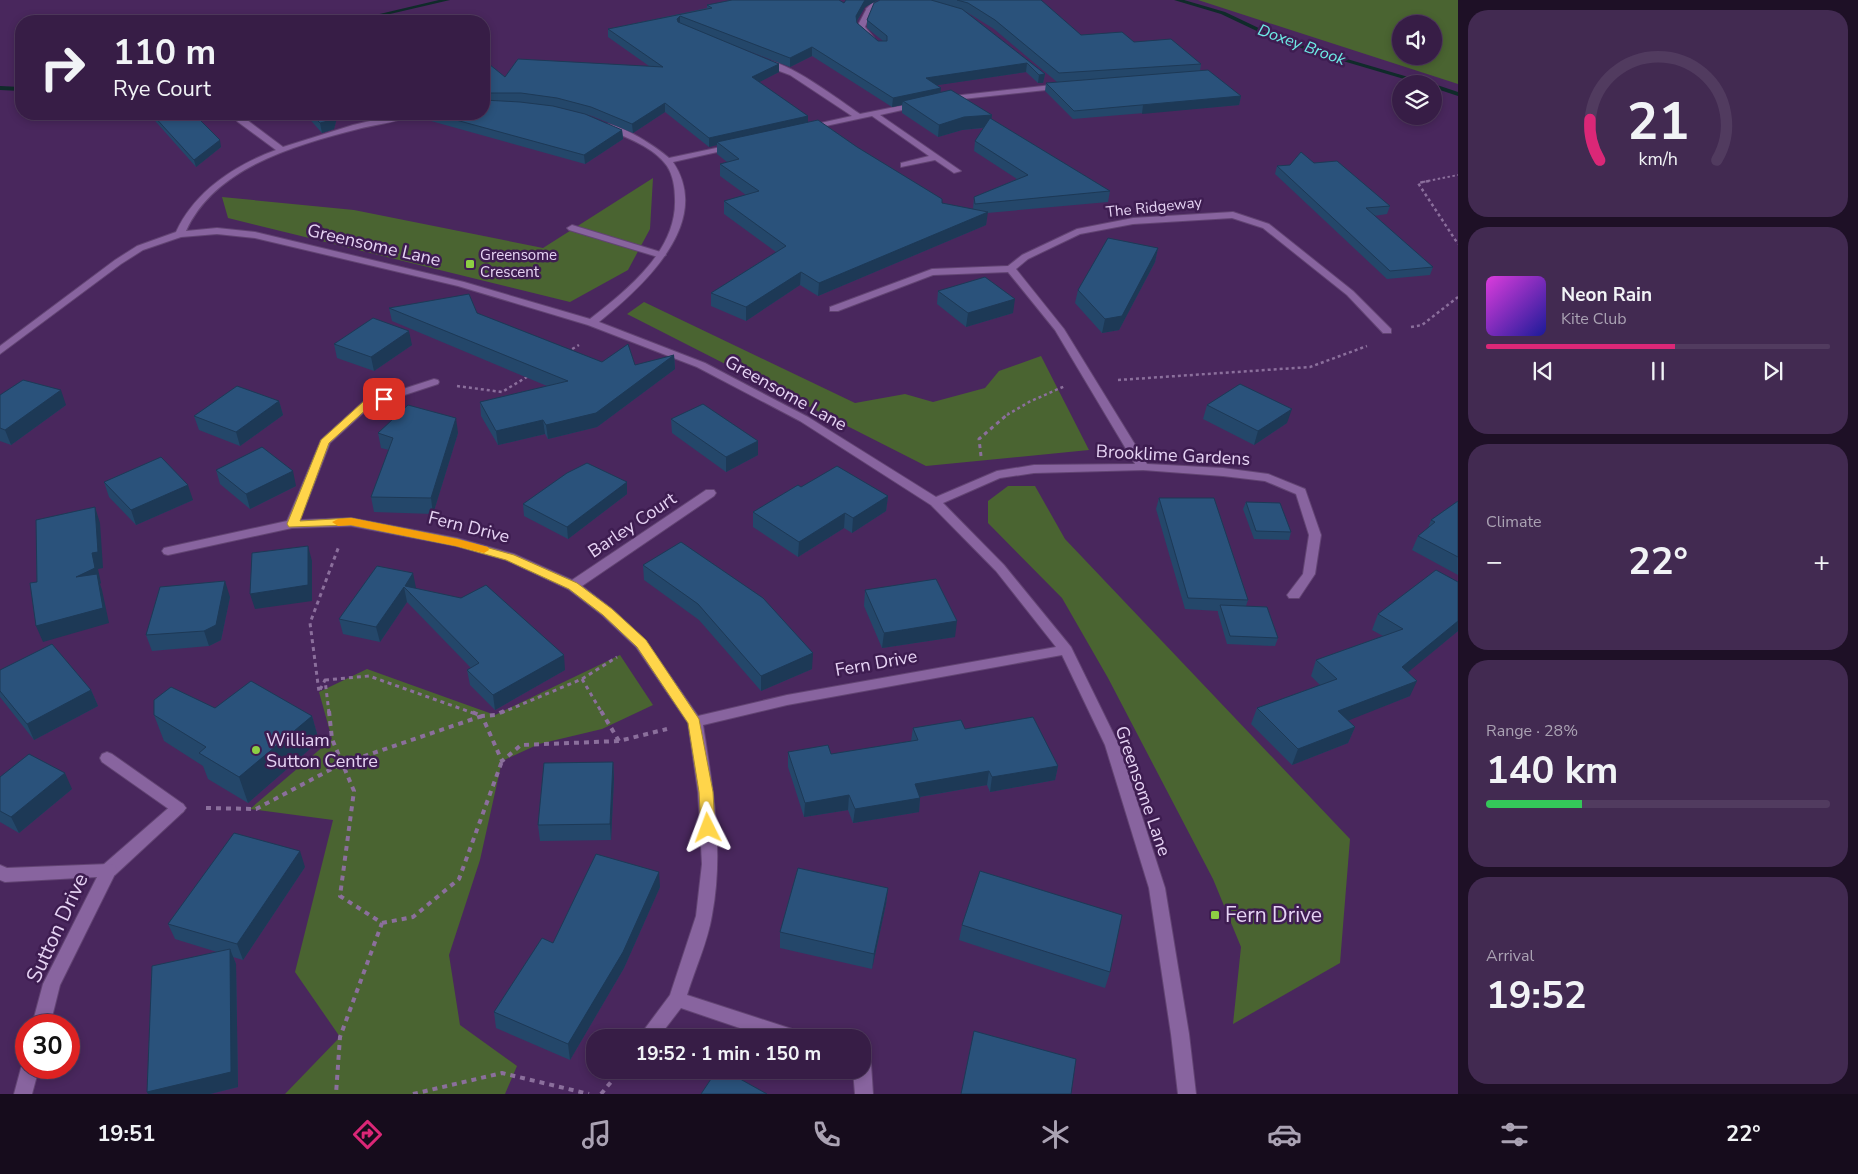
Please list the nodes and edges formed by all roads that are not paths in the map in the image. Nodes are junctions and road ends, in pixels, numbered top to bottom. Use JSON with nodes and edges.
{"nodes":[{"id":1,"x":865,"y":0,"type":"edge"},
{"id":2,"x":897,"y":2,"type":"edge"},
{"id":3,"x":874,"y":5,"type":"junction"},
{"id":4,"x":876,"y":42,"type":"edge"},
{"id":5,"x":757,"y":60,"type":"edge"},
{"id":6,"x":1047,"y":80,"type":"edge"},
{"id":7,"x":1074,"y":85,"type":"edge"},
{"id":8,"x":1055,"y":86,"type":"junction"},
{"id":9,"x":933,"y":101,"type":"edge"},
{"id":10,"x":924,"y":103,"type":"edge"},
{"id":11,"x":874,"y":114,"type":"junction"},
{"id":12,"x":858,"y":117,"type":"junction"},
{"id":13,"x":241,"y":120,"type":"edge"},
{"id":14,"x":386,"y":120,"type":"edge"},
{"id":15,"x":602,"y":124,"type":"edge"},
{"id":16,"x":801,"y":130,"type":"edge"},
{"id":17,"x":744,"y":144,"type":"edge"},
{"id":18,"x":282,"y":150,"type":"junction"},
{"id":19,"x":935,"y":157,"type":"junction"},
{"id":20,"x":668,"y":161,"type":"junction"},
{"id":21,"x":904,"y":165,"type":"dead end"},
{"id":22,"x":957,"y":172,"type":"dead end"},
{"id":23,"x":572,"y":228,"type":"dead end"},
{"id":24,"x":180,"y":234,"type":"junction"},
{"id":25,"x":661,"y":254,"type":"junction"},
{"id":26,"x":1011,"y":269,"type":"junction"},
{"id":27,"x":834,"y":309,"type":"dead end"},
{"id":28,"x":592,"y":323,"type":"junction"},
{"id":29,"x":1387,"y":331,"type":"road end"},
{"id":30,"x":0,"y":351,"type":"edge"},
{"id":31,"x":434,"y":382,"type":"road end"},
{"id":32,"x":1142,"y":467,"type":"junction"},
{"id":33,"x":710,"y":493,"type":"dead end"},
{"id":34,"x":935,"y":502,"type":"junction"},
{"id":35,"x":292,"y":524,"type":"junction"},
{"id":36,"x":168,"y":550,"type":"dead end"},
{"id":37,"x":573,"y":586,"type":"junction"},
{"id":38,"x":1294,"y":595,"type":"dead end"},
{"id":39,"x":1066,"y":650,"type":"junction"},
{"id":40,"x":694,"y":722,"type":"junction"},
{"id":41,"x":107,"y":758,"type":"dead end"},
{"id":42,"x":109,"y":870,"type":"junction"},
{"id":43,"x":0,"y":872,"type":"edge"},
{"id":44,"x":677,"y":999,"type":"junction"},
{"id":45,"x":44,"y":1014,"type":"edge"},
{"id":46,"x":654,"y":1029,"type":"edge"},
{"id":47,"x":768,"y":1029,"type":"edge"},
{"id":48,"x":27,"y":1079,"type":"edge"},
{"id":49,"x":863,"y":1079,"type":"edge"},
{"id":50,"x":23,"y":1094,"type":"edge"},
{"id":51,"x":864,"y":1094,"type":"edge"},
{"id":52,"x":1187,"y":1094,"type":"edge"}],
"edges":[{"from":1,"to":3,"type":"street"},
{"from":2,"to":3,"type":"street"},
{"from":3,"to":4,"type":"street"},
{"from":5,"to":12,"type":"street"},
{"from":6,"to":8,"type":"street"},
{"from":7,"to":8,"type":"street"},
{"from":8,"to":9,"type":"street"},
{"from":10,"to":11,"type":"street"},
{"from":11,"to":12,"type":"street"},
{"from":11,"to":19,"type":"street"},
{"from":12,"to":16,"type":"street"},
{"from":13,"to":18,"type":"street"},
{"from":14,"to":18,"type":"street"},
{"from":15,"to":20,"type":"street"},
{"from":17,"to":20,"type":"street"},
{"from":18,"to":24,"type":"street"},
{"from":19,"to":21,"type":"street"},
{"from":19,"to":22,"type":"street"},
{"from":20,"to":25,"type":"street"},
{"from":23,"to":25,"type":"street"},
{"from":24,"to":28,"type":"street","name":"Greensome Lane"},
{"from":24,"to":30,"type":"street","name":"Greensome Lane"},
{"from":25,"to":28,"type":"street"},
{"from":26,"to":27,"type":"street"},
{"from":26,"to":29,"type":"street","name":"The Ridgeway"},
{"from":26,"to":32,"type":"street"},
{"from":28,"to":34,"type":"street","name":"Greensome Lane"},
{"from":31,"to":35,"type":"street"},
{"from":32,"to":34,"type":"street","name":"Brooklime Gardens"},
{"from":32,"to":38,"type":"street","name":"Brooklime Gardens"},
{"from":33,"to":37,"type":"street","name":"Barley Court"},
{"from":34,"to":39,"type":"street","name":"Greensome Lane"},
{"from":35,"to":36,"type":"street","name":"Fern Drive"},
{"from":35,"to":37,"type":"street","name":"Fern Drive"},
{"from":37,"to":40,"type":"street","name":"Fern Drive"},
{"from":39,"to":40,"type":"street","name":"Fern Drive"},
{"from":39,"to":52,"type":"street","name":"Greensome Lane"},
{"from":40,"to":44,"type":"street","name":"Fern Drive"},
{"from":41,"to":42,"type":"street"},
{"from":42,"to":43,"type":"street","name":"Sutton Drive"},
{"from":42,"to":45,"type":"street","name":"Sutton Drive"},
{"from":44,"to":46,"type":"street","name":"Fern Drive"},
{"from":44,"to":47,"type":"street"},
{"from":48,"to":50,"type":"street"},
{"from":49,"to":51,"type":"street"}]}
